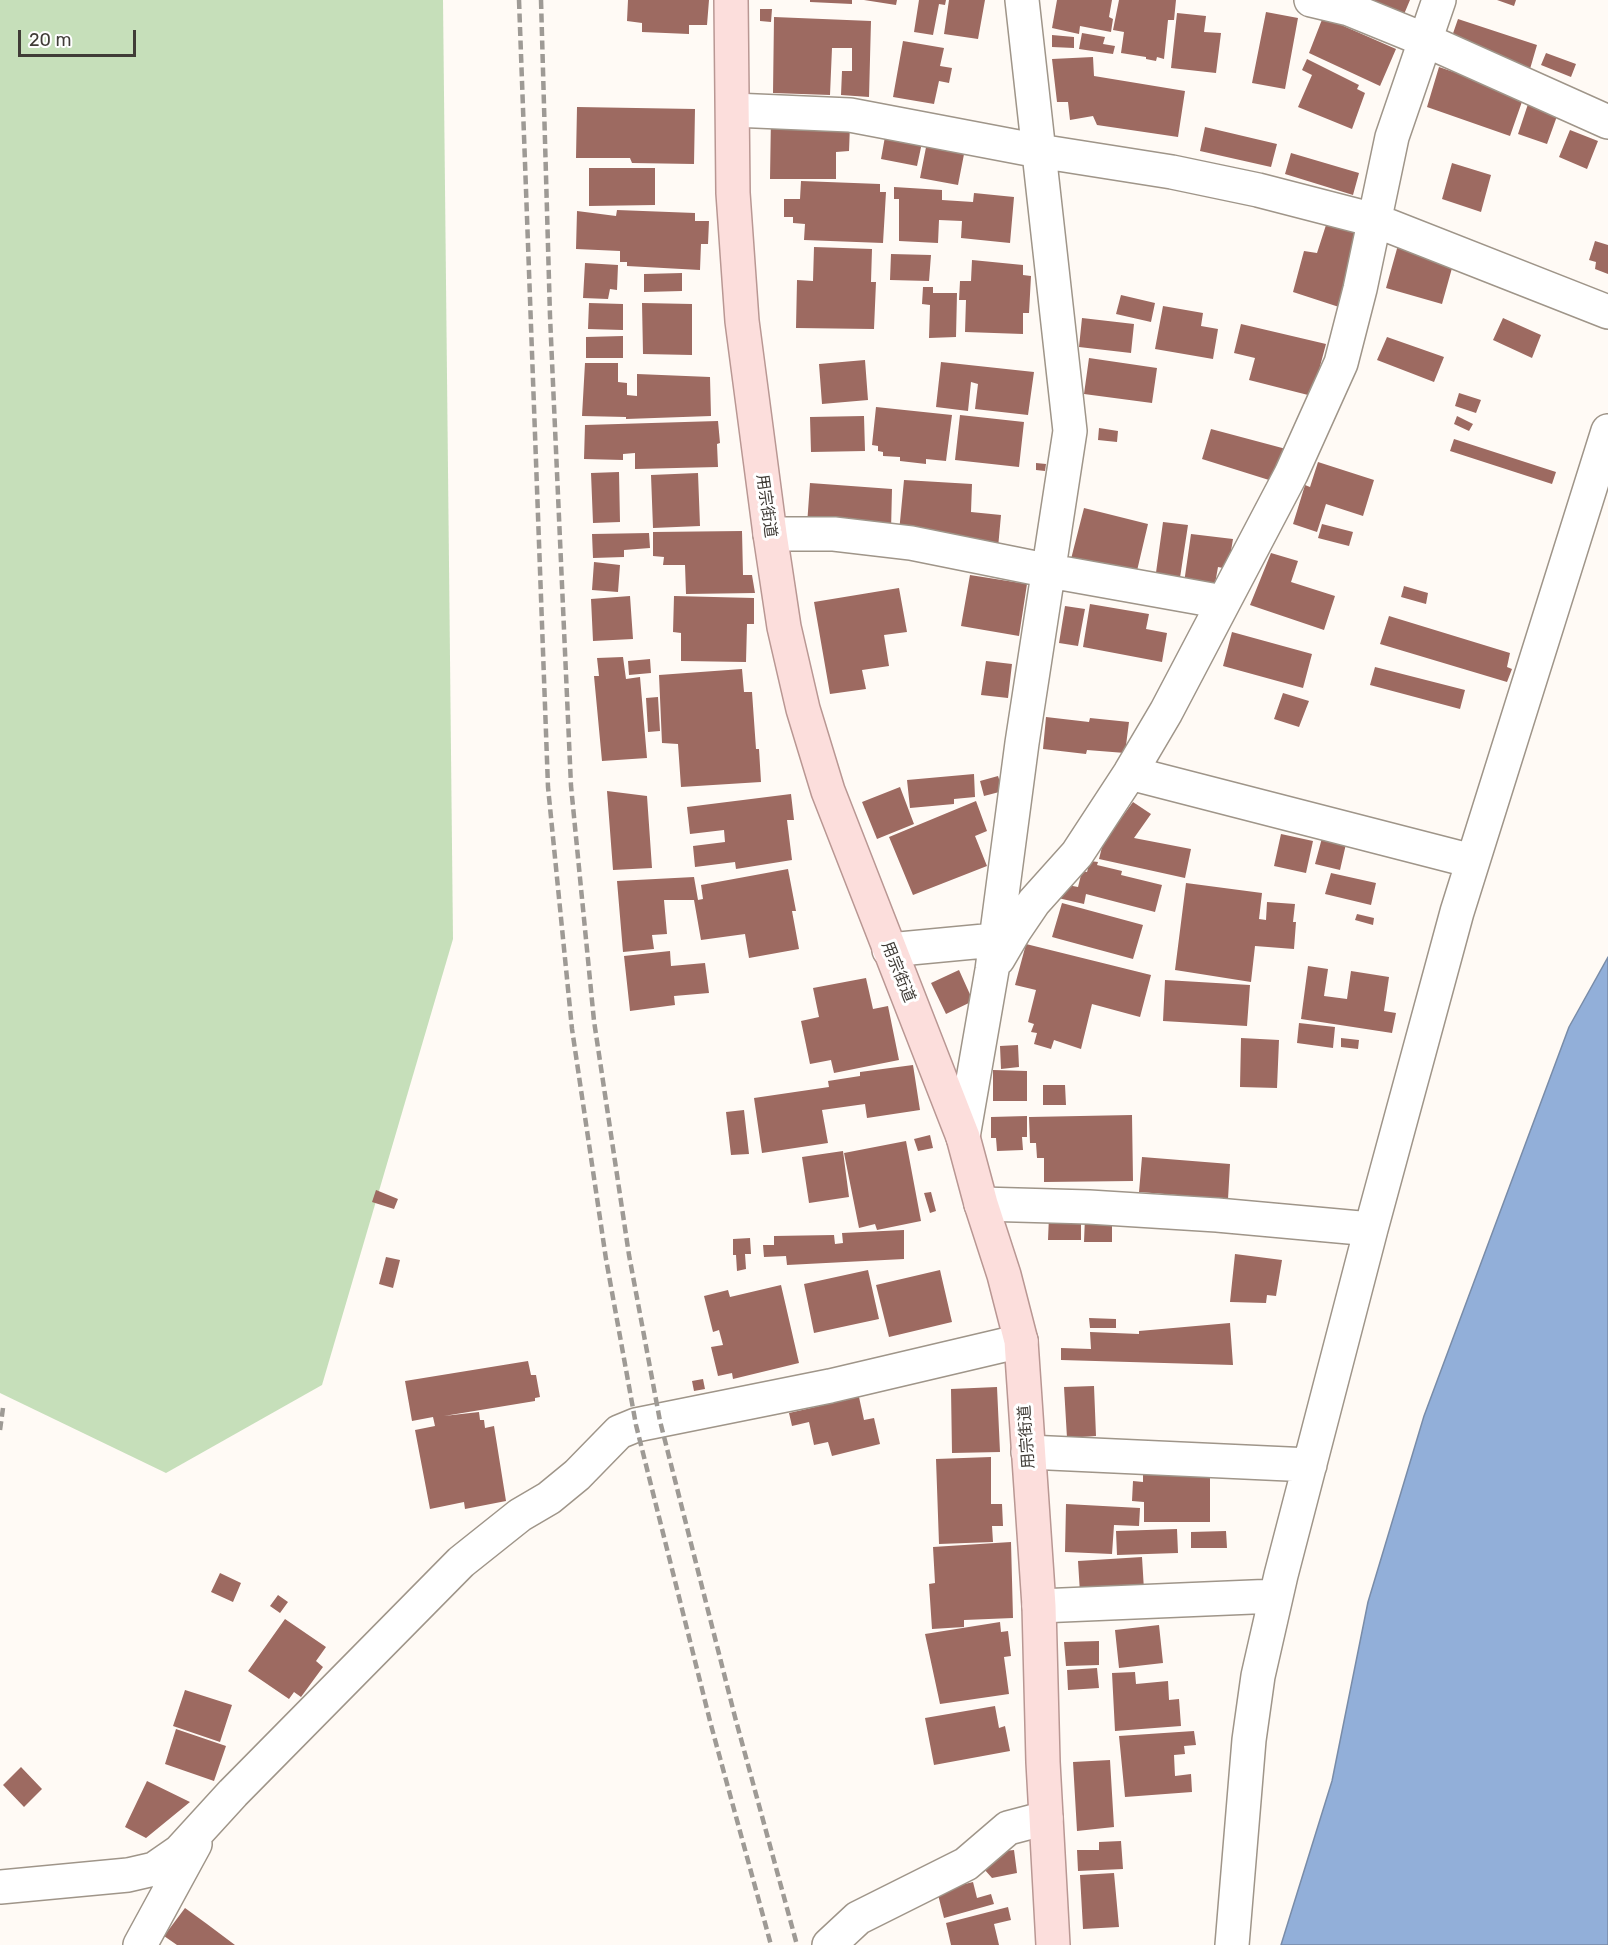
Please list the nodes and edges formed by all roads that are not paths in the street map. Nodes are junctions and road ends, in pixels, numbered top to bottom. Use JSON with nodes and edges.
{"nodes":[{"id":1,"x":731,"y":0,"type":"edge"},
{"id":2,"x":1022,"y":0,"type":"edge"},
{"id":3,"x":1311,"y":0,"type":"edge"},
{"id":4,"x":1439,"y":0,"type":"edge"},
{"id":5,"x":1425,"y":40,"type":"junction"},
{"id":6,"x":733,"y":110,"type":"junction"},
{"id":7,"x":1608,"y":122,"type":"edge"},
{"id":8,"x":1039,"y":151,"type":"junction"},
{"id":9,"x":1374,"y":220,"type":"junction"},
{"id":10,"x":1608,"y":312,"type":"edge"},
{"id":11,"x":1608,"y":431,"type":"edge"},
{"id":12,"x":770,"y":534,"type":"junction"},
{"id":13,"x":1050,"y":571,"type":"junction"},
{"id":14,"x":1222,"y":602,"type":"junction"},
{"id":15,"x":1130,"y":773,"type":"junction"},
{"id":16,"x":1472,"y":861,"type":"junction"},
{"id":17,"x":890,"y":950,"type":"junction"},
{"id":18,"x":994,"y":955,"type":"junction"},
{"id":19,"x":963,"y":1137,"type":"junction"},
{"id":20,"x":981,"y":1204,"type":"junction"},
{"id":21,"x":1371,"y":1229,"type":"junction"},
{"id":22,"x":1021,"y":1341,"type":"junction"},
{"id":23,"x":1028,"y":1452,"type":"junction"},
{"id":24,"x":1310,"y":1465,"type":"junction"},
{"id":25,"x":1276,"y":1596,"type":"junction"},
{"id":26,"x":1039,"y":1606,"type":"junction"},
{"id":27,"x":1046,"y":1818,"type":"junction"},
{"id":28,"x":207,"y":1823,"type":"junction"},
{"id":29,"x":0,"y":1887,"type":"edge"},
{"id":30,"x":140,"y":1945,"type":"edge"},
{"id":31,"x":829,"y":1945,"type":"edge"},
{"id":32,"x":1053,"y":1945,"type":"edge"},
{"id":33,"x":1232,"y":1945,"type":"edge"}],
"edges":[{"from":1,"to":6,"type":"main road","name":"用宗街道"},
{"from":2,"to":8,"type":"street"},
{"from":3,"to":5,"type":"street"},
{"from":4,"to":5,"type":"street"},
{"from":5,"to":7,"type":"street"},
{"from":5,"to":9,"type":"street"},
{"from":6,"to":8,"type":"street"},
{"from":6,"to":12,"type":"main road","name":"用宗街道"},
{"from":8,"to":9,"type":"street"},
{"from":8,"to":13,"type":"street"},
{"from":9,"to":10,"type":"street"},
{"from":9,"to":14,"type":"street"},
{"from":11,"to":16,"type":"street"},
{"from":12,"to":13,"type":"street"},
{"from":12,"to":17,"type":"main road","name":"用宗街道"},
{"from":13,"to":14,"type":"street"},
{"from":13,"to":18,"type":"street"},
{"from":14,"to":15,"type":"street"},
{"from":15,"to":16,"type":"street"},
{"from":15,"to":18,"type":"street"},
{"from":16,"to":21,"type":"street"},
{"from":17,"to":18,"type":"street"},
{"from":17,"to":19,"type":"main road","name":"用宗街道"},
{"from":18,"to":19,"type":"street"},
{"from":19,"to":20,"type":"main road","name":"用宗街道"},
{"from":20,"to":21,"type":"street"},
{"from":20,"to":22,"type":"main road","name":"用宗街道"},
{"from":21,"to":24,"type":"street"},
{"from":22,"to":23,"type":"main road","name":"用宗街道"},
{"from":22,"to":28,"type":"street"},
{"from":23,"to":24,"type":"street"},
{"from":23,"to":26,"type":"main road","name":"用宗街道"},
{"from":24,"to":25,"type":"street"},
{"from":25,"to":26,"type":"street"},
{"from":25,"to":33,"type":"street"},
{"from":26,"to":27,"type":"main road","name":"用宗街道"},
{"from":27,"to":31,"type":"street"},
{"from":27,"to":32,"type":"main road","name":"用宗街道"},
{"from":28,"to":29,"type":"street"},
{"from":28,"to":30,"type":"street"}]}
